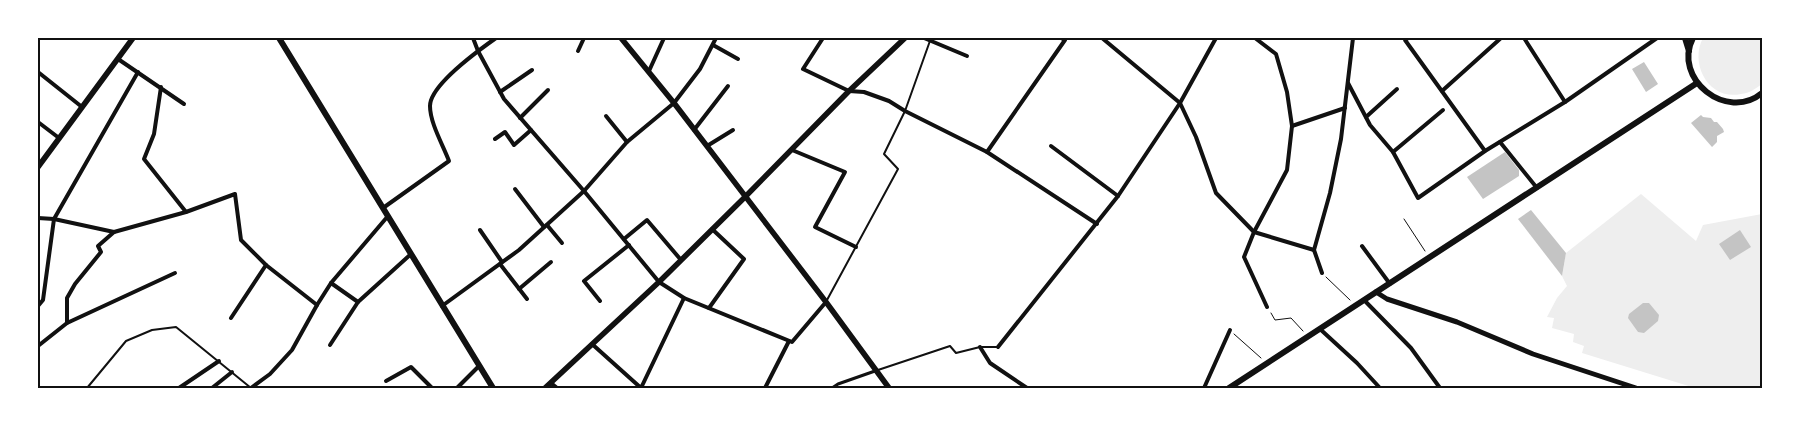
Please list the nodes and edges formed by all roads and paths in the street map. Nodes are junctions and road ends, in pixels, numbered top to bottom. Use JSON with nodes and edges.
{"nodes":[{"id":1,"x":279,"y":38,"type":"edge"},
{"id":2,"x":473,"y":38,"type":"edge"},
{"id":3,"x":496,"y":38,"type":"edge"},
{"id":4,"x":584,"y":38,"type":"edge"},
{"id":5,"x":622,"y":38,"type":"edge"},
{"id":6,"x":664,"y":38,"type":"edge"},
{"id":7,"x":716,"y":38,"type":"edge"},
{"id":8,"x":823,"y":38,"type":"edge"},
{"id":9,"x":905,"y":38,"type":"edge"},
{"id":10,"x":924,"y":38,"type":"edge"},
{"id":11,"x":1061,"y":38,"type":"edge"},
{"id":12,"x":1102,"y":38,"type":"edge"},
{"id":13,"x":1216,"y":38,"type":"edge"},
{"id":14,"x":1255,"y":38,"type":"edge"},
{"id":15,"x":1353,"y":38,"type":"edge"},
{"id":16,"x":1500,"y":38,"type":"edge"},
{"id":17,"x":1524,"y":38,"type":"edge"},
{"id":18,"x":1658,"y":38,"type":"edge"},
{"id":19,"x":1685,"y":38,"type":"edge"},
{"id":20,"x":1693,"y":38,"type":"edge"},
{"id":21,"x":130,"y":39,"type":"edge"},
{"id":22,"x":930,"y":39,"type":"edge"},
{"id":23,"x":1407,"y":39,"type":"edge"},
{"id":24,"x":713,"y":46,"type":"junction"},
{"id":25,"x":578,"y":51,"type":"dead end"},
{"id":26,"x":1689,"y":51,"type":"junction"},
{"id":27,"x":478,"y":52,"type":"junction"},
{"id":28,"x":967,"y":56,"type":"dead end"},
{"id":29,"x":118,"y":59,"type":"junction"},
{"id":30,"x":738,"y":59,"type":"dead end"},
{"id":31,"x":532,"y":70,"type":"dead end"},
{"id":32,"x":648,"y":71,"type":"junction"},
{"id":33,"x":38,"y":72,"type":"edge"},
{"id":34,"x":138,"y":72,"type":"junction"},
{"id":35,"x":1348,"y":83,"type":"junction"},
{"id":36,"x":1697,"y":83,"type":"junction"},
{"id":37,"x":728,"y":86,"type":"dead end"},
{"id":38,"x":161,"y":87,"type":"junction"},
{"id":39,"x":1396,"y":89,"type":"dead end"},
{"id":40,"x":548,"y":90,"type":"dead end"},
{"id":41,"x":849,"y":91,"type":"junction"},
{"id":42,"x":1442,"y":91,"type":"junction"},
{"id":43,"x":500,"y":92,"type":"junction"},
{"id":44,"x":1762,"y":95,"type":"edge"},
{"id":45,"x":1565,"y":102,"type":"junction"},
{"id":46,"x":674,"y":103,"type":"junction"},
{"id":47,"x":1180,"y":103,"type":"junction"},
{"id":48,"x":184,"y":104,"type":"dead end"},
{"id":49,"x":82,"y":106,"type":"junction"},
{"id":50,"x":1345,"y":108,"type":"junction"},
{"id":51,"x":1443,"y":110,"type":"dead end"},
{"id":52,"x":905,"y":111,"type":"junction"},
{"id":53,"x":606,"y":116,"type":"dead end"},
{"id":54,"x":1366,"y":117,"type":"junction"},
{"id":55,"x":520,"y":118,"type":"junction"},
{"id":56,"x":38,"y":122,"type":"edge"},
{"id":57,"x":1292,"y":126,"type":"junction"},
{"id":58,"x":531,"y":130,"type":"junction"},
{"id":59,"x":694,"y":130,"type":"junction"},
{"id":60,"x":732,"y":130,"type":"dead end"},
{"id":61,"x":59,"y":138,"type":"junction"},
{"id":62,"x":495,"y":139,"type":"dead end"},
{"id":63,"x":627,"y":142,"type":"junction"},
{"id":64,"x":1500,"y":142,"type":"junction"},
{"id":65,"x":707,"y":146,"type":"junction"},
{"id":66,"x":1051,"y":146,"type":"dead end"},
{"id":67,"x":792,"y":150,"type":"junction"},
{"id":68,"x":987,"y":152,"type":"junction"},
{"id":69,"x":1393,"y":152,"type":"junction"},
{"id":70,"x":1486,"y":152,"type":"junction"},
{"id":71,"x":38,"y":167,"type":"edge"},
{"id":72,"x":1537,"y":188,"type":"junction"},
{"id":73,"x":515,"y":189,"type":"dead end"},
{"id":74,"x":584,"y":191,"type":"junction"},
{"id":75,"x":1118,"y":196,"type":"junction"},
{"id":76,"x":746,"y":197,"type":"junction"},
{"id":77,"x":384,"y":208,"type":"junction"},
{"id":78,"x":186,"y":212,"type":"junction"},
{"id":79,"x":388,"y":216,"type":"junction"},
{"id":80,"x":38,"y":218,"type":"edge"},
{"id":81,"x":1404,"y":218,"type":"dead end"},
{"id":82,"x":54,"y":219,"type":"junction"},
{"id":83,"x":1097,"y":224,"type":"junction"},
{"id":84,"x":546,"y":226,"type":"junction"},
{"id":85,"x":712,"y":229,"type":"junction"},
{"id":86,"x":480,"y":230,"type":"dead end"},
{"id":87,"x":114,"y":232,"type":"junction"},
{"id":88,"x":1254,"y":232,"type":"junction"},
{"id":89,"x":624,"y":239,"type":"junction"},
{"id":90,"x":562,"y":243,"type":"dead end"},
{"id":91,"x":629,"y":246,"type":"junction"},
{"id":92,"x":1362,"y":246,"type":"dead end"},
{"id":93,"x":856,"y":248,"type":"junction"},
{"id":94,"x":1314,"y":250,"type":"junction"},
{"id":95,"x":411,"y":254,"type":"junction"},
{"id":96,"x":1429,"y":258,"type":"junction"},
{"id":97,"x":681,"y":260,"type":"junction"},
{"id":98,"x":551,"y":262,"type":"dead end"},
{"id":99,"x":501,"y":263,"type":"junction"},
{"id":100,"x":266,"y":265,"type":"junction"},
{"id":101,"x":1322,"y":273,"type":"joint"},
{"id":102,"x":175,"y":274,"type":"dead end"},
{"id":103,"x":659,"y":282,"type":"junction"},
{"id":104,"x":331,"y":283,"type":"junction"},
{"id":105,"x":1390,"y":284,"type":"junction"},
{"id":106,"x":519,"y":289,"type":"junction"},
{"id":107,"x":1376,"y":292,"type":"junction"},
{"id":108,"x":38,"y":295,"type":"edge"},
{"id":109,"x":684,"y":298,"type":"junction"},
{"id":110,"x":527,"y":299,"type":"dead end"},
{"id":111,"x":43,"y":300,"type":"junction"},
{"id":112,"x":1364,"y":300,"type":"junction"},
{"id":113,"x":358,"y":302,"type":"junction"},
{"id":114,"x":600,"y":302,"type":"dead end"},
{"id":115,"x":826,"y":302,"type":"junction"},
{"id":116,"x":317,"y":305,"type":"junction"},
{"id":117,"x":38,"y":306,"type":"edge"},
{"id":118,"x":442,"y":306,"type":"junction"},
{"id":119,"x":1356,"y":306,"type":"junction"},
{"id":120,"x":1267,"y":307,"type":"joint"},
{"id":121,"x":709,"y":308,"type":"junction"},
{"id":122,"x":231,"y":318,"type":"dead end"},
{"id":123,"x":67,"y":323,"type":"junction"},
{"id":124,"x":1320,"y":329,"type":"junction"},
{"id":125,"x":1230,"y":330,"type":"joint"},
{"id":126,"x":1308,"y":337,"type":"junction"},
{"id":127,"x":789,"y":341,"type":"junction"},
{"id":128,"x":592,"y":344,"type":"junction"},
{"id":129,"x":38,"y":346,"type":"edge"},
{"id":130,"x":330,"y":346,"type":"dead end"},
{"id":131,"x":980,"y":347,"type":"junction"},
{"id":132,"x":998,"y":347,"type":"joint"},
{"id":133,"x":219,"y":361,"type":"junction"},
{"id":134,"x":1268,"y":364,"type":"junction"},
{"id":135,"x":479,"y":366,"type":"junction"},
{"id":136,"x":876,"y":371,"type":"junction"},
{"id":137,"x":232,"y":372,"type":"junction"},
{"id":138,"x":386,"y":381,"type":"dead end"},
{"id":139,"x":551,"y":382,"type":"junction"},
{"id":140,"x":87,"y":388,"type":"edge"},
{"id":141,"x":179,"y":388,"type":"edge"},
{"id":142,"x":212,"y":388,"type":"edge"},
{"id":143,"x":251,"y":388,"type":"edge"},
{"id":144,"x":432,"y":388,"type":"edge"},
{"id":145,"x":456,"y":388,"type":"edge"},
{"id":146,"x":493,"y":388,"type":"edge"},
{"id":147,"x":545,"y":388,"type":"edge"},
{"id":148,"x":556,"y":388,"type":"edge"},
{"id":149,"x":765,"y":388,"type":"edge"},
{"id":150,"x":832,"y":388,"type":"edge"},
{"id":151,"x":889,"y":388,"type":"edge"},
{"id":152,"x":1027,"y":388,"type":"edge"},
{"id":153,"x":1204,"y":388,"type":"edge"},
{"id":154,"x":1229,"y":388,"type":"edge"},
{"id":155,"x":1380,"y":388,"type":"edge"},
{"id":156,"x":1440,"y":388,"type":"edge"},
{"id":157,"x":1636,"y":388,"type":"edge"}],
"edges":[{"from":1,"to":77,"type":"main road"},
{"from":2,"to":27,"type":"street"},
{"from":3,"to":27,"type":"street"},
{"from":4,"to":25,"type":"street"},
{"from":5,"to":32,"type":"main road"},
{"from":6,"to":32,"type":"street"},
{"from":7,"to":24,"type":"street"},
{"from":8,"to":41,"type":"street"},
{"from":9,"to":41,"type":"main road"},
{"from":10,"to":22,"type":"street"},
{"from":11,"to":68,"type":"street"},
{"from":12,"to":47,"type":"street"},
{"from":13,"to":47,"type":"street"},
{"from":14,"to":57,"type":"street"},
{"from":15,"to":35,"type":"street"},
{"from":16,"to":42,"type":"street"},
{"from":17,"to":45,"type":"street"},
{"from":18,"to":45,"type":"street"},
{"from":19,"to":26,"type":"main road"},
{"from":20,"to":26,"type":"main road"},
{"from":21,"to":29,"type":"main road"},
{"from":22,"to":28,"type":"street"},
{"from":22,"to":52,"type":"lane"},
{"from":23,"to":42,"type":"street"},
{"from":24,"to":30,"type":"street"},
{"from":24,"to":46,"type":"street"},
{"from":26,"to":36,"type":"main road"},
{"from":27,"to":43,"type":"street"},
{"from":27,"to":77,"type":"street"},
{"from":29,"to":34,"type":"street"},
{"from":29,"to":49,"type":"main road"},
{"from":31,"to":43,"type":"street"},
{"from":32,"to":46,"type":"main road"},
{"from":33,"to":49,"type":"street"},
{"from":34,"to":38,"type":"street"},
{"from":34,"to":82,"type":"street"},
{"from":35,"to":50,"type":"street"},
{"from":35,"to":54,"type":"street"},
{"from":36,"to":44,"type":"main road"},
{"from":36,"to":72,"type":"main road"},
{"from":37,"to":59,"type":"street"},
{"from":38,"to":48,"type":"street"},
{"from":38,"to":78,"type":"street"},
{"from":39,"to":54,"type":"street"},
{"from":40,"to":55,"type":"street"},
{"from":41,"to":52,"type":"street"},
{"from":41,"to":67,"type":"main road"},
{"from":42,"to":70,"type":"street"},
{"from":43,"to":55,"type":"street"},
{"from":45,"to":64,"type":"street"},
{"from":46,"to":59,"type":"main road"},
{"from":46,"to":63,"type":"street"},
{"from":47,"to":75,"type":"street"},
{"from":47,"to":88,"type":"street"},
{"from":49,"to":61,"type":"main road"},
{"from":50,"to":57,"type":"street"},
{"from":50,"to":94,"type":"street"},
{"from":51,"to":69,"type":"street"},
{"from":52,"to":68,"type":"street"},
{"from":52,"to":93,"type":"lane"},
{"from":53,"to":63,"type":"street"},
{"from":54,"to":69,"type":"street"},
{"from":55,"to":58,"type":"street"},
{"from":56,"to":61,"type":"street"},
{"from":57,"to":88,"type":"street"},
{"from":58,"to":62,"type":"street"},
{"from":58,"to":74,"type":"street"},
{"from":59,"to":65,"type":"main road"},
{"from":60,"to":65,"type":"street"},
{"from":61,"to":71,"type":"main road"},
{"from":63,"to":74,"type":"street"},
{"from":64,"to":70,"type":"street"},
{"from":64,"to":72,"type":"street"},
{"from":65,"to":76,"type":"main road"},
{"from":66,"to":75,"type":"street"},
{"from":67,"to":76,"type":"main road"},
{"from":67,"to":93,"type":"street"},
{"from":68,"to":83,"type":"street"},
{"from":69,"to":70,"type":"street"},
{"from":72,"to":96,"type":"main road"},
{"from":73,"to":84,"type":"street"},
{"from":74,"to":84,"type":"street"},
{"from":74,"to":89,"type":"street"},
{"from":75,"to":83,"type":"street"},
{"from":76,"to":85,"type":"main road"},
{"from":76,"to":115,"type":"main road"},
{"from":77,"to":79,"type":"main road"},
{"from":78,"to":87,"type":"street"},
{"from":78,"to":100,"type":"street"},
{"from":79,"to":95,"type":"main road"},
{"from":79,"to":104,"type":"street"},
{"from":80,"to":82,"type":"street"},
{"from":81,"to":96,"type":"path"},
{"from":82,"to":87,"type":"street"},
{"from":82,"to":111,"type":"street"},
{"from":83,"to":132,"type":"street"},
{"from":84,"to":90,"type":"street"},
{"from":84,"to":99,"type":"street"},
{"from":85,"to":97,"type":"main road"},
{"from":85,"to":121,"type":"street"},
{"from":86,"to":99,"type":"street"},
{"from":87,"to":123,"type":"street"},
{"from":88,"to":94,"type":"street"},
{"from":88,"to":120,"type":"street"},
{"from":89,"to":91,"type":"street"},
{"from":89,"to":97,"type":"street"},
{"from":91,"to":103,"type":"street"},
{"from":91,"to":114,"type":"street"},
{"from":92,"to":105,"type":"street"},
{"from":93,"to":115,"type":"lane"},
{"from":94,"to":101,"type":"street"},
{"from":95,"to":113,"type":"street"},
{"from":95,"to":118,"type":"main road"},
{"from":96,"to":105,"type":"main road"},
{"from":97,"to":103,"type":"main road"},
{"from":98,"to":106,"type":"street"},
{"from":99,"to":106,"type":"street"},
{"from":99,"to":118,"type":"street"},
{"from":100,"to":116,"type":"street"},
{"from":100,"to":122,"type":"street"},
{"from":101,"to":119,"type":"path"},
{"from":102,"to":123,"type":"street"},
{"from":103,"to":109,"type":"street"},
{"from":103,"to":128,"type":"main road"},
{"from":104,"to":113,"type":"street"},
{"from":104,"to":116,"type":"street"},
{"from":105,"to":107,"type":"main road"},
{"from":106,"to":110,"type":"street"},
{"from":107,"to":112,"type":"main road"},
{"from":107,"to":157,"type":"street"},
{"from":108,"to":111,"type":"street"},
{"from":109,"to":121,"type":"street"},
{"from":109,"to":128,"type":"street"},
{"from":111,"to":117,"type":"street"},
{"from":112,"to":119,"type":"main road"},
{"from":112,"to":156,"type":"street"},
{"from":113,"to":130,"type":"street"},
{"from":115,"to":127,"type":"street"},
{"from":115,"to":136,"type":"main road"},
{"from":116,"to":143,"type":"street"},
{"from":118,"to":135,"type":"main road"},
{"from":119,"to":124,"type":"main road"},
{"from":120,"to":126,"type":"path"},
{"from":121,"to":127,"type":"street"},
{"from":123,"to":129,"type":"street"},
{"from":124,"to":126,"type":"main road"},
{"from":124,"to":155,"type":"street"},
{"from":125,"to":134,"type":"path"},
{"from":125,"to":153,"type":"street"},
{"from":126,"to":134,"type":"main road"},
{"from":127,"to":149,"type":"street"},
{"from":128,"to":139,"type":"main road"},
{"from":131,"to":132,"type":"lane"},
{"from":131,"to":136,"type":"lane"},
{"from":131,"to":152,"type":"street"},
{"from":133,"to":137,"type":"lane"},
{"from":133,"to":140,"type":"lane"},
{"from":133,"to":141,"type":"street"},
{"from":134,"to":154,"type":"main road"},
{"from":135,"to":145,"type":"street"},
{"from":135,"to":146,"type":"main road"},
{"from":136,"to":150,"type":"street"},
{"from":136,"to":151,"type":"main road"},
{"from":137,"to":142,"type":"street"},
{"from":137,"to":143,"type":"lane"},
{"from":138,"to":144,"type":"street"},
{"from":139,"to":147,"type":"main road"},
{"from":139,"to":148,"type":"street"}]}
